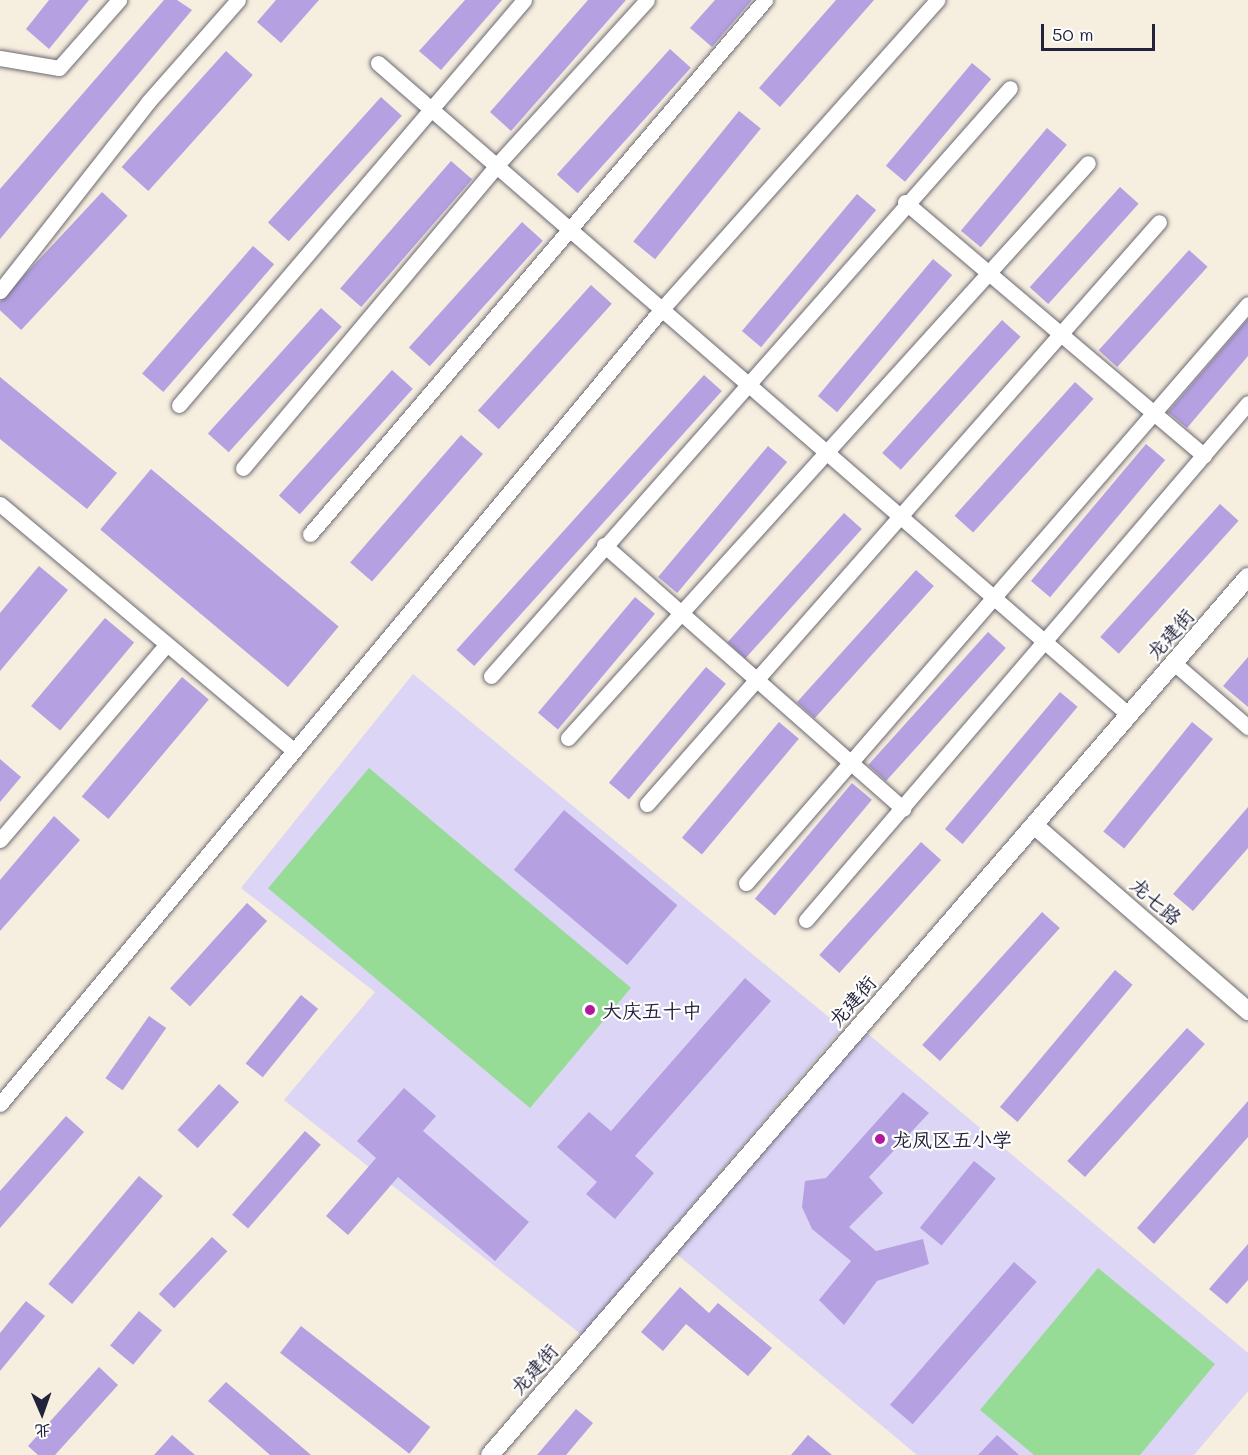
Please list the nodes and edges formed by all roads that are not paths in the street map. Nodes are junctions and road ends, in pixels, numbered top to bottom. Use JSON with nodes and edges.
{"nodes":[{"id":1,"x":119,"y":0,"type":"edge"},
{"id":2,"x":238,"y":0,"type":"edge"},
{"id":3,"x":524,"y":0,"type":"edge"},
{"id":4,"x":647,"y":0,"type":"edge"},
{"id":5,"x":765,"y":0,"type":"edge"},
{"id":6,"x":937,"y":0,"type":"edge"},
{"id":7,"x":0,"y":58,"type":"edge"},
{"id":8,"x":378,"y":63,"type":"dead end"},
{"id":9,"x":1010,"y":88,"type":"dead end"},
{"id":10,"x":430,"y":108,"type":"junction"},
{"id":11,"x":1089,"y":163,"type":"dead end"},
{"id":12,"x":496,"y":165,"type":"junction"},
{"id":13,"x":904,"y":202,"type":"junction"},
{"id":14,"x":1159,"y":222,"type":"dead end"},
{"id":15,"x":568,"y":228,"type":"junction"},
{"id":16,"x":989,"y":273,"type":"junction"},
{"id":17,"x":0,"y":291,"type":"edge"},
{"id":18,"x":1248,"y":304,"type":"edge"},
{"id":19,"x":662,"y":309,"type":"junction"},
{"id":20,"x":1059,"y":332,"type":"junction"},
{"id":21,"x":747,"y":384,"type":"junction"},
{"id":22,"x":1248,"y":403,"type":"edge"},
{"id":23,"x":178,"y":405,"type":"dead end"},
{"id":24,"x":1154,"y":413,"type":"junction"},
{"id":25,"x":827,"y":453,"type":"junction"},
{"id":26,"x":1204,"y":456,"type":"junction"},
{"id":27,"x":243,"y":468,"type":"dead end"},
{"id":28,"x":0,"y":504,"type":"edge"},
{"id":29,"x":902,"y":518,"type":"junction"},
{"id":30,"x":310,"y":534,"type":"dead end"},
{"id":31,"x":604,"y":545,"type":"junction"},
{"id":32,"x":1248,"y":577,"type":"edge"},
{"id":33,"x":996,"y":599,"type":"junction"},
{"id":34,"x":679,"y":611,"type":"junction"},
{"id":35,"x":167,"y":644,"type":"junction"},
{"id":36,"x":1048,"y":644,"type":"junction"},
{"id":37,"x":1174,"y":663,"type":"junction"},
{"id":38,"x":491,"y":676,"type":"dead end"},
{"id":39,"x":758,"y":681,"type":"junction"},
{"id":40,"x":1129,"y":715,"type":"junction"},
{"id":41,"x":1248,"y":727,"type":"edge"},
{"id":42,"x":568,"y":738,"type":"dead end"},
{"id":43,"x":294,"y":751,"type":"junction"},
{"id":44,"x":850,"y":763,"type":"junction"},
{"id":45,"x":647,"y":804,"type":"dead end"},
{"id":46,"x":903,"y":809,"type":"junction"},
{"id":47,"x":1034,"y":825,"type":"junction"},
{"id":48,"x":0,"y":840,"type":"edge"},
{"id":49,"x":746,"y":883,"type":"dead end"},
{"id":50,"x":806,"y":920,"type":"dead end"},
{"id":51,"x":1248,"y":1011,"type":"edge"},
{"id":52,"x":0,"y":1104,"type":"edge"},
{"id":53,"x":490,"y":1455,"type":"edge"}],
"edges":[{"from":1,"to":7,"type":"street"},
{"from":2,"to":17,"type":"street"},
{"from":3,"to":10,"type":"street"},
{"from":4,"to":12,"type":"street"},
{"from":5,"to":15,"type":"street"},
{"from":6,"to":19,"type":"street"},
{"from":8,"to":10,"type":"street"},
{"from":9,"to":13,"type":"street"},
{"from":10,"to":12,"type":"street"},
{"from":10,"to":23,"type":"street"},
{"from":11,"to":16,"type":"street"},
{"from":12,"to":15,"type":"street"},
{"from":12,"to":27,"type":"street"},
{"from":13,"to":16,"type":"street"},
{"from":13,"to":21,"type":"street"},
{"from":14,"to":20,"type":"street"},
{"from":15,"to":19,"type":"street"},
{"from":15,"to":30,"type":"street"},
{"from":16,"to":20,"type":"street"},
{"from":16,"to":25,"type":"street"},
{"from":18,"to":24,"type":"street"},
{"from":19,"to":21,"type":"street"},
{"from":19,"to":43,"type":"street"},
{"from":20,"to":24,"type":"street"},
{"from":20,"to":29,"type":"street"},
{"from":21,"to":25,"type":"street"},
{"from":21,"to":31,"type":"street"},
{"from":22,"to":26,"type":"street"},
{"from":24,"to":26,"type":"street"},
{"from":24,"to":33,"type":"street"},
{"from":25,"to":29,"type":"street"},
{"from":25,"to":34,"type":"street"},
{"from":26,"to":36,"type":"street"},
{"from":28,"to":35,"type":"street"},
{"from":29,"to":33,"type":"street"},
{"from":29,"to":39,"type":"street"},
{"from":31,"to":34,"type":"street"},
{"from":31,"to":38,"type":"street"},
{"from":32,"to":37,"type":"street","name":"龙建街"},
{"from":33,"to":36,"type":"street"},
{"from":33,"to":44,"type":"street"},
{"from":34,"to":39,"type":"street"},
{"from":34,"to":42,"type":"street"},
{"from":35,"to":43,"type":"street"},
{"from":35,"to":48,"type":"street"},
{"from":36,"to":40,"type":"street"},
{"from":36,"to":46,"type":"street"},
{"from":37,"to":40,"type":"street","name":"龙建街"},
{"from":37,"to":41,"type":"street"},
{"from":39,"to":44,"type":"street"},
{"from":39,"to":45,"type":"street"},
{"from":40,"to":47,"type":"street","name":"龙建街"},
{"from":43,"to":52,"type":"street"},
{"from":44,"to":46,"type":"street"},
{"from":44,"to":49,"type":"street"},
{"from":46,"to":50,"type":"street"},
{"from":47,"to":51,"type":"street","name":"龙七路"},
{"from":47,"to":53,"type":"street","name":"龙建街"}]}
